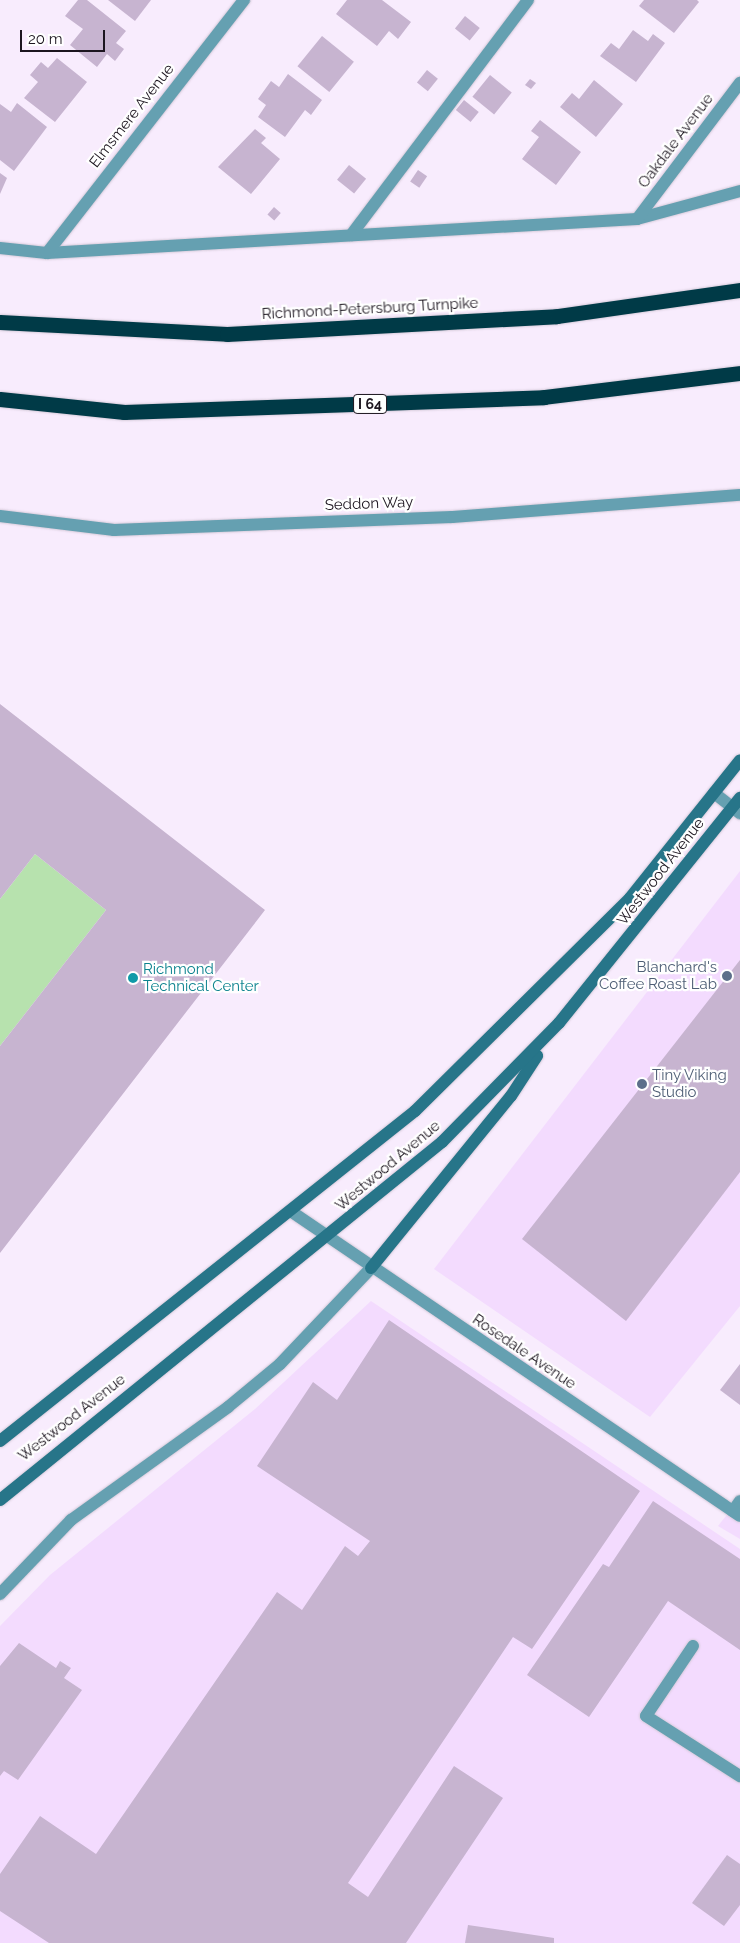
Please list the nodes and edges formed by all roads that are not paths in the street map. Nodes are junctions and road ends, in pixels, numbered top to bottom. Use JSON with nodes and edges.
{"nodes":[{"id":1,"x":244,"y":0,"type":"edge"},
{"id":2,"x":528,"y":0,"type":"edge"},
{"id":3,"x":740,"y":83,"type":"edge"},
{"id":4,"x":740,"y":191,"type":"edge"},
{"id":5,"x":637,"y":219,"type":"junction"},
{"id":6,"x":351,"y":235,"type":"junction"},
{"id":7,"x":0,"y":248,"type":"edge"},
{"id":8,"x":47,"y":253,"type":"junction"},
{"id":9,"x":740,"y":290,"type":"edge"},
{"id":10,"x":0,"y":322,"type":"edge"},
{"id":11,"x":740,"y":373,"type":"edge"},
{"id":12,"x":0,"y":399,"type":"edge"},
{"id":13,"x":740,"y":495,"type":"edge"},
{"id":14,"x":0,"y":516,"type":"edge"},
{"id":15,"x":740,"y":760,"type":"edge"},
{"id":16,"x":714,"y":793,"type":"junction"},
{"id":17,"x":738,"y":806,"type":"edge"},
{"id":18,"x":559,"y":1023,"type":"junction"},
{"id":19,"x":292,"y":1212,"type":"junction"},
{"id":20,"x":328,"y":1238,"type":"junction"},
{"id":21,"x":371,"y":1268,"type":"junction"},
{"id":22,"x":0,"y":1441,"type":"edge"},
{"id":23,"x":0,"y":1500,"type":"edge"},
{"id":24,"x":738,"y":1509,"type":"edge"},
{"id":25,"x":0,"y":1594,"type":"edge"},
{"id":26,"x":693,"y":1646,"type":"dead end"},
{"id":27,"x":740,"y":1776,"type":"edge"}],
"edges":[{"from":1,"to":8,"type":"street","name":"Elmsmere Avenue"},
{"from":2,"to":6,"type":"street"},
{"from":3,"to":5,"type":"street","name":"Oakdale Avenue"},
{"from":4,"to":5,"type":"street"},
{"from":5,"to":6,"type":"street"},
{"from":6,"to":8,"type":"street"},
{"from":7,"to":8,"type":"street"},
{"from":9,"to":10,"type":"highway","name":"Richmond-Petersburg Turnpike"},
{"from":11,"to":12,"type":"highway","number":"I 64"},
{"from":13,"to":14,"type":"street","name":"Seddon Way"},
{"from":15,"to":16,"type":"main road","name":"Westwood Avenue"},
{"from":16,"to":17,"type":"street"},
{"from":16,"to":19,"type":"main road","name":"Westwood Avenue"},
{"from":17,"to":18,"type":"main road","name":"Westwood Avenue"},
{"from":18,"to":20,"type":"main road","name":"Westwood Avenue"},
{"from":18,"to":21,"type":"main road"},
{"from":19,"to":20,"type":"street","name":"Rosedale Avenue"},
{"from":19,"to":22,"type":"main road","name":"Westwood Avenue"},
{"from":20,"to":21,"type":"street","name":"Rosedale Avenue"},
{"from":20,"to":23,"type":"main road","name":"Westwood Avenue"},
{"from":21,"to":24,"type":"street","name":"Rosedale Avenue"},
{"from":21,"to":25,"type":"street"},
{"from":26,"to":27,"type":"street"}]}
